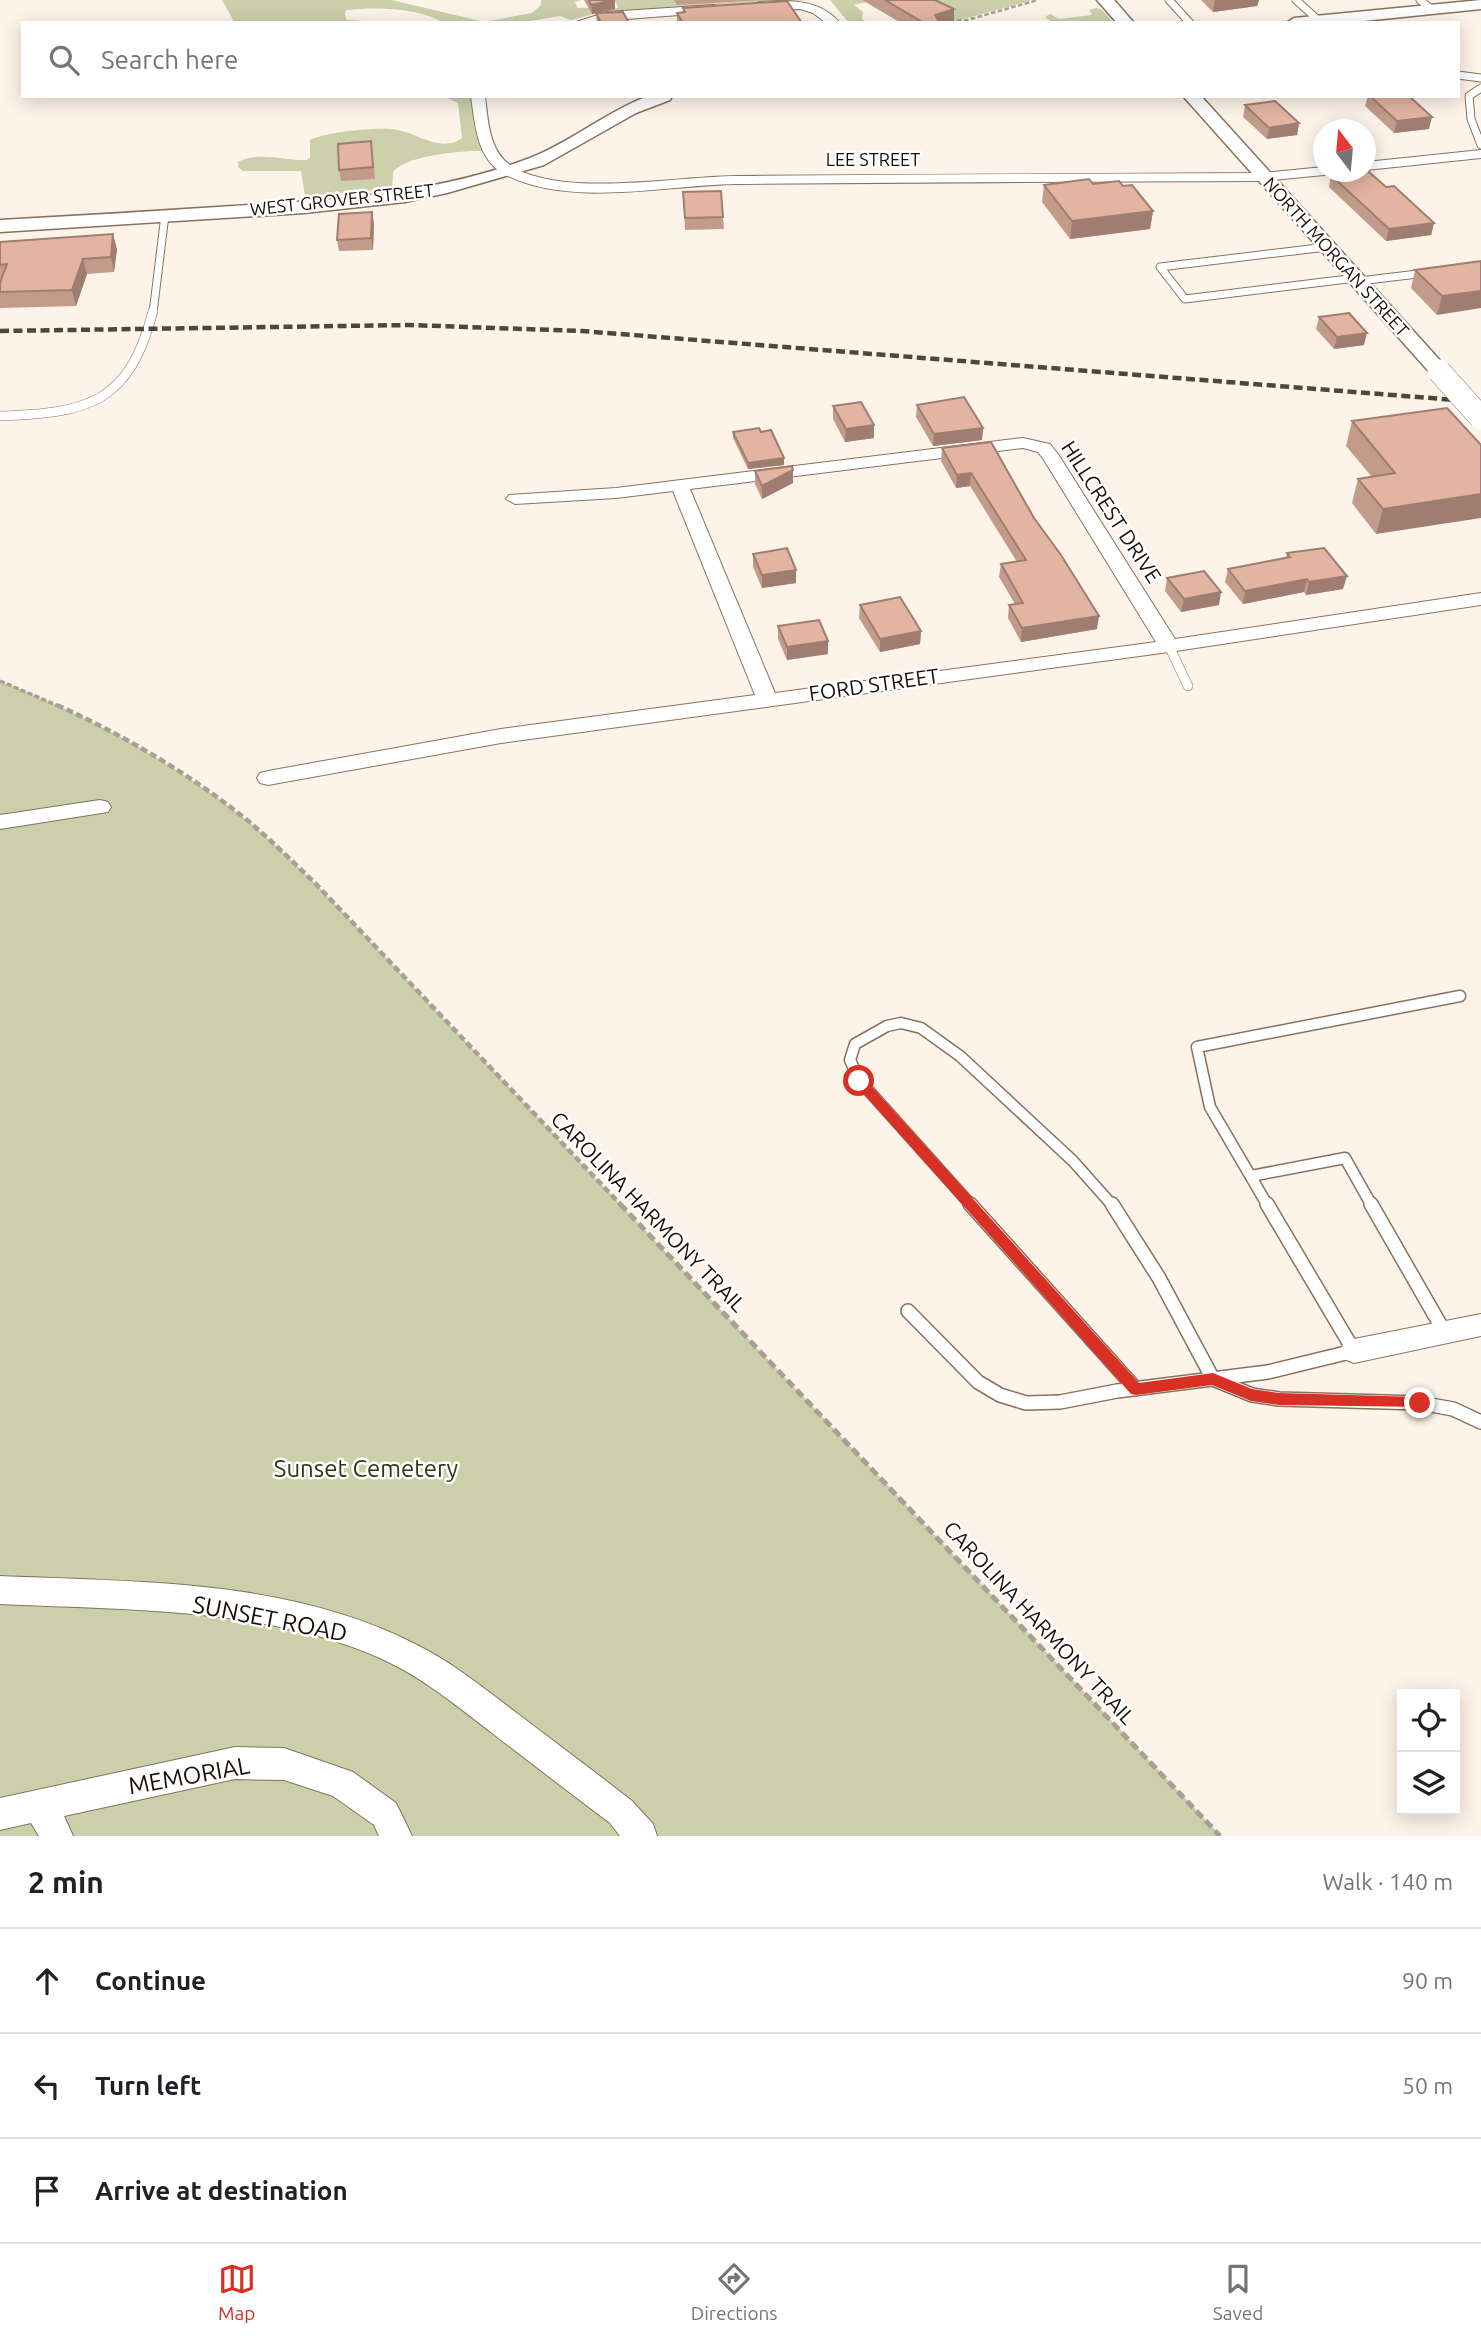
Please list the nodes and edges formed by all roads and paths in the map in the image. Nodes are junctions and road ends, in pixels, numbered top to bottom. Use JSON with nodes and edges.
{"nodes":[{"id":1,"x":1038,"y":0,"type":"edge"},
{"id":2,"x":1105,"y":0,"type":"edge"},
{"id":3,"x":1169,"y":0,"type":"edge"},
{"id":4,"x":1296,"y":0,"type":"edge"},
{"id":5,"x":1425,"y":4,"type":"edge"},
{"id":6,"x":1481,"y":5,"type":"edge"},
{"id":7,"x":1387,"y":18,"type":"edge"},
{"id":8,"x":948,"y":20,"type":"edge"},
{"id":9,"x":1318,"y":20,"type":"junction"},
{"id":10,"x":587,"y":21,"type":"edge"},
{"id":11,"x":832,"y":21,"type":"edge"},
{"id":12,"x":956,"y":21,"type":"edge"},
{"id":13,"x":967,"y":21,"type":"edge"},
{"id":14,"x":1124,"y":21,"type":"edge"},
{"id":15,"x":1188,"y":21,"type":"edge"},
{"id":16,"x":1310,"y":21,"type":"edge"},
{"id":17,"x":1460,"y":75,"type":"edge"},
{"id":18,"x":1481,"y":79,"type":"edge"},
{"id":19,"x":1481,"y":88,"type":"edge"},
{"id":20,"x":478,"y":98,"type":"edge"},
{"id":21,"x":659,"y":98,"type":"edge"},
{"id":22,"x":1193,"y":98,"type":"edge"},
{"id":23,"x":1481,"y":145,"type":"edge"},
{"id":24,"x":1481,"y":154,"type":"edge"},
{"id":25,"x":1376,"y":165,"type":"edge"},
{"id":26,"x":507,"y":171,"type":"junction"},
{"id":27,"x":1313,"y":172,"type":"edge"},
{"id":28,"x":1263,"y":177,"type":"junction"},
{"id":29,"x":164,"y":215,"type":"junction"},
{"id":30,"x":0,"y":226,"type":"edge"},
{"id":31,"x":1327,"y":247,"type":"junction"},
{"id":32,"x":1440,"y":271,"type":"edge"},
{"id":33,"x":1358,"y":280,"type":"junction"},
{"id":34,"x":0,"y":416,"type":"edge"},
{"id":35,"x":1481,"y":419,"type":"edge"},
{"id":36,"x":679,"y":485,"type":"junction"},
{"id":37,"x":515,"y":499,"type":"dead end"},
{"id":38,"x":1481,"y":598,"type":"edge"},
{"id":39,"x":1169,"y":646,"type":"junction"},
{"id":40,"x":0,"y":681,"type":"edge"},
{"id":41,"x":1188,"y":686,"type":"dead end"},
{"id":42,"x":767,"y":699,"type":"junction"},
{"id":43,"x":268,"y":778,"type":"dead end"},
{"id":44,"x":100,"y":807,"type":"dead end"},
{"id":45,"x":0,"y":822,"type":"edge"},
{"id":46,"x":1460,"y":996,"type":"dead end"},
{"id":47,"x":1251,"y":1176,"type":"junction"},
{"id":48,"x":908,"y":1311,"type":"dead end"},
{"id":49,"x":1481,"y":1325,"type":"edge"},
{"id":50,"x":1445,"y":1333,"type":"junction"},
{"id":51,"x":1354,"y":1351,"type":"junction"},
{"id":52,"x":1213,"y":1379,"type":"junction"},
{"id":53,"x":1136,"y":1389,"type":"junction"},
{"id":54,"x":1481,"y":1422,"type":"edge"},
{"id":55,"x":0,"y":1590,"type":"edge"},
{"id":56,"x":39,"y":1806,"type":"junction"},
{"id":57,"x":0,"y":1814,"type":"edge"},
{"id":58,"x":57,"y":1836,"type":"edge"},
{"id":59,"x":396,"y":1836,"type":"edge"},
{"id":60,"x":641,"y":1836,"type":"edge"},
{"id":61,"x":1220,"y":1836,"type":"edge"}],
"edges":[{"from":1,"to":13,"type":"path"},
{"from":2,"to":14,"type":"street"},
{"from":3,"to":15,"type":"lane"},
{"from":4,"to":9,"type":"lane"},
{"from":5,"to":6,"type":"street"},
{"from":5,"to":7,"type":"street"},
{"from":7,"to":9,"type":"street"},
{"from":8,"to":12,"type":"path"},
{"from":9,"to":16,"type":"street"},
{"from":10,"to":11,"type":"street"},
{"from":17,"to":18,"type":"lane"},
{"from":19,"to":23,"type":"lane"},
{"from":20,"to":26,"type":"street"},
{"from":21,"to":26,"type":"street","name":"WEST GROVER STREET"},
{"from":22,"to":28,"type":"street","name":"NORTH MORGAN STREET"},
{"from":24,"to":25,"type":"street"},
{"from":26,"to":28,"type":"street","name":"LEE STREET"},
{"from":26,"to":29,"type":"street","name":"WEST GROVER STREET"},
{"from":27,"to":28,"type":"street","name":"LEE STREET"},
{"from":28,"to":31,"type":"street","name":"NORTH MORGAN STREET"},
{"from":29,"to":30,"type":"street","name":"WEST GROVER STREET"},
{"from":29,"to":34,"type":"lane"},
{"from":31,"to":33,"type":"street","name":"NORTH MORGAN STREET"},
{"from":31,"to":33,"type":"lane"},
{"from":32,"to":33,"type":"lane"},
{"from":33,"to":35,"type":"street","name":"NORTH MORGAN STREET","bridge":true},
{"from":36,"to":37,"type":"street"},
{"from":36,"to":39,"type":"street","name":"HILLCREST DRIVE"},
{"from":36,"to":42,"type":"street"},
{"from":38,"to":39,"type":"street","name":"FORD STREET"},
{"from":39,"to":41,"type":"lane"},
{"from":39,"to":42,"type":"street","name":"FORD STREET"},
{"from":40,"to":61,"type":"path","name":"CAROLINA HARMONY TRAIL"},
{"from":42,"to":43,"type":"street","name":"FORD STREET"},
{"from":44,"to":45,"type":"street"},
{"from":46,"to":47,"type":"lane"},
{"from":47,"to":50,"type":"lane"},
{"from":47,"to":51,"type":"lane"},
{"from":48,"to":53,"type":"lane"},
{"from":49,"to":50,"type":"street"},
{"from":50,"to":51,"type":"street"},
{"from":51,"to":52,"type":"lane"},
{"from":52,"to":53,"type":"lane"},
{"from":52,"to":53,"type":"lane"},
{"from":52,"to":54,"type":"lane"},
{"from":55,"to":60,"type":"street","name":"SUNSET ROAD"},
{"from":56,"to":57,"type":"street","name":"MEMORIAL"},
{"from":56,"to":58,"type":"street"},
{"from":56,"to":59,"type":"street","name":"MEMORIAL"}]}
